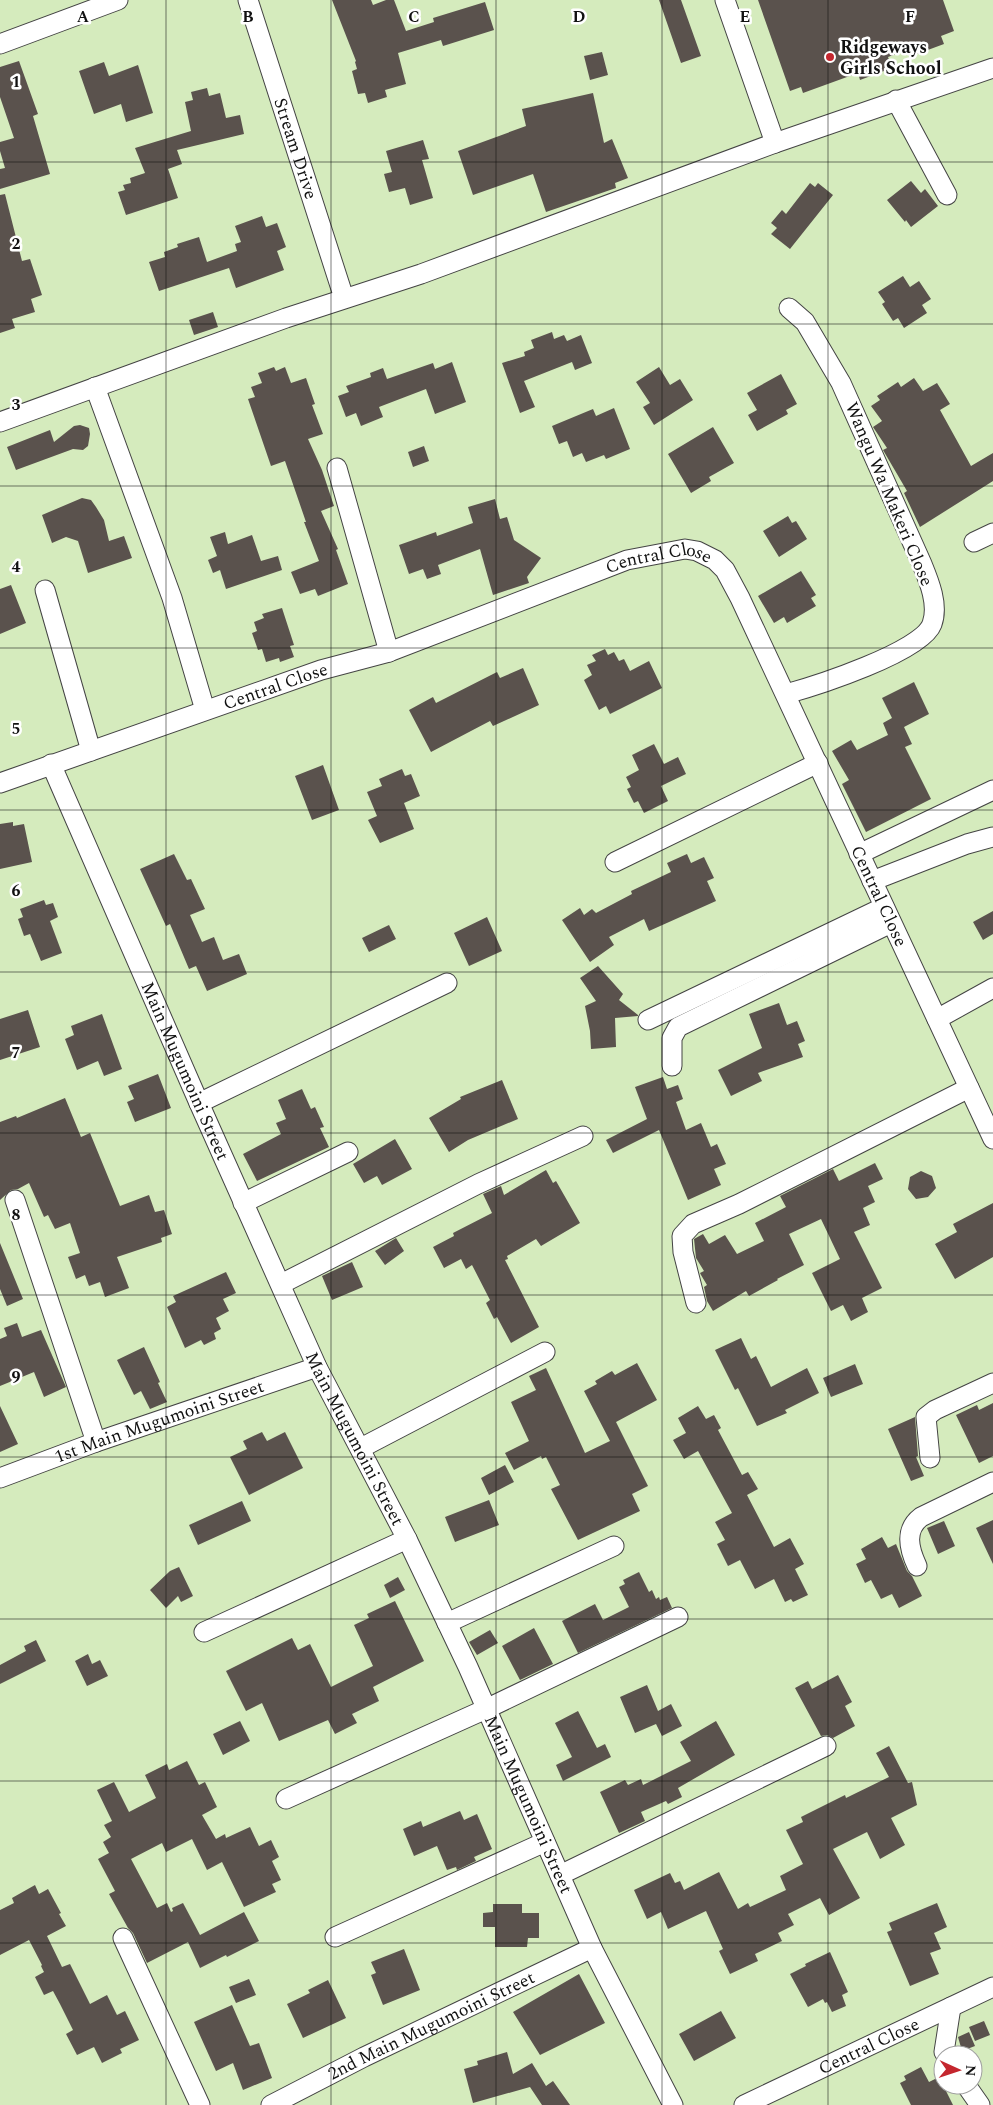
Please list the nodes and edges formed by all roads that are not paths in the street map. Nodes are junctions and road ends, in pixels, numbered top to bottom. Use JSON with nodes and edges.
{"nodes":[{"id":1,"x":118,"y":0,"type":"edge"},
{"id":2,"x":248,"y":0,"type":"edge"},
{"id":3,"x":725,"y":0,"type":"edge"},
{"id":4,"x":76,"y":7,"type":"edge"},
{"id":5,"x":0,"y":44,"type":"edge"},
{"id":6,"x":993,"y":68,"type":"edge"},
{"id":7,"x":896,"y":100,"type":"junction"},
{"id":8,"x":776,"y":143,"type":"junction"},
{"id":9,"x":947,"y":196,"type":"dead end"},
{"id":10,"x":344,"y":298,"type":"junction"},
{"id":11,"x":789,"y":308,"type":"dead end"},
{"id":12,"x":95,"y":387,"type":"junction"},
{"id":13,"x":0,"y":422,"type":"edge"},
{"id":14,"x":337,"y":468,"type":"dead end"},
{"id":15,"x":993,"y":533,"type":"edge"},
{"id":16,"x":974,"y":542,"type":"dead end"},
{"id":17,"x":45,"y":590,"type":"dead end"},
{"id":18,"x":389,"y":652,"type":"junction"},
{"id":19,"x":786,"y":694,"type":"junction"},
{"id":20,"x":205,"y":710,"type":"junction"},
{"id":21,"x":91,"y":750,"type":"junction"},
{"id":22,"x":818,"y":763,"type":"junction"},
{"id":23,"x":51,"y":764,"type":"junction"},
{"id":24,"x":0,"y":783,"type":"edge"},
{"id":25,"x":993,"y":790,"type":"edge"},
{"id":26,"x":993,"y":837,"type":"edge"},
{"id":27,"x":859,"y":854,"type":"junction"},
{"id":28,"x":615,"y":862,"type":"dead end"},
{"id":29,"x":872,"y":881,"type":"junction"},
{"id":30,"x":888,"y":915,"type":"junction"},
{"id":31,"x":447,"y":983,"type":"dead end"},
{"id":32,"x":993,"y":988,"type":"edge"},
{"id":33,"x":937,"y":1019,"type":"junction"},
{"id":34,"x":648,"y":1020,"type":"dead end"},
{"id":35,"x":672,"y":1066,"type":"dead end"},
{"id":36,"x":969,"y":1088,"type":"junction"},
{"id":37,"x":198,"y":1103,"type":"junction"},
{"id":38,"x":583,"y":1136,"type":"dead end"},
{"id":39,"x":993,"y":1139,"type":"edge"},
{"id":40,"x":348,"y":1152,"type":"dead end"},
{"id":41,"x":16,"y":1200,"type":"dead end"},
{"id":42,"x":243,"y":1204,"type":"junction"},
{"id":43,"x":281,"y":1284,"type":"junction"},
{"id":44,"x":696,"y":1304,"type":"dead end"},
{"id":45,"x":545,"y":1352,"type":"dead end"},
{"id":46,"x":318,"y":1367,"type":"junction"},
{"id":47,"x":993,"y":1383,"type":"edge"},
{"id":48,"x":96,"y":1442,"type":"junction"},
{"id":49,"x":361,"y":1448,"type":"junction"},
{"id":50,"x":930,"y":1458,"type":"dead end"},
{"id":51,"x":0,"y":1478,"type":"edge"},
{"id":52,"x":993,"y":1482,"type":"edge"},
{"id":53,"x":407,"y":1539,"type":"junction"},
{"id":54,"x":614,"y":1546,"type":"dead end"},
{"id":55,"x":917,"y":1566,"type":"dead end"},
{"id":56,"x":678,"y":1617,"type":"dead end"},
{"id":57,"x":447,"y":1623,"type":"junction"},
{"id":58,"x":204,"y":1632,"type":"dead end"},
{"id":59,"x":486,"y":1709,"type":"junction"},
{"id":60,"x":826,"y":1746,"type":"dead end"},
{"id":61,"x":286,"y":1799,"type":"dead end"},
{"id":62,"x":545,"y":1842,"type":"junction"},
{"id":63,"x":560,"y":1875,"type":"junction"},
{"id":64,"x":335,"y":1937,"type":"dead end"},
{"id":65,"x":123,"y":1938,"type":"dead end"},
{"id":66,"x":592,"y":1948,"type":"junction"},
{"id":67,"x":993,"y":1987,"type":"edge"},
{"id":68,"x":951,"y":2007,"type":"junction"},
{"id":69,"x":945,"y":2045,"type":"edge"},
{"id":70,"x":200,"y":2105,"type":"edge"},
{"id":71,"x":271,"y":2105,"type":"edge"},
{"id":72,"x":673,"y":2105,"type":"edge"},
{"id":73,"x":744,"y":2105,"type":"edge"}],
"edges":[{"from":1,"to":4,"type":"street"},
{"from":2,"to":10,"type":"street","name":"Stream Drive"},
{"from":3,"to":8,"type":"street"},
{"from":4,"to":5,"type":"street"},
{"from":6,"to":7,"type":"street"},
{"from":7,"to":8,"type":"street"},
{"from":7,"to":9,"type":"street"},
{"from":8,"to":10,"type":"street"},
{"from":10,"to":12,"type":"street"},
{"from":11,"to":19,"type":"street","name":"Wangu Wa Makeri Close"},
{"from":12,"to":13,"type":"street"},
{"from":12,"to":20,"type":"street"},
{"from":14,"to":18,"type":"street"},
{"from":15,"to":16,"type":"street"},
{"from":17,"to":21,"type":"street"},
{"from":18,"to":19,"type":"street","name":"Central Close"},
{"from":18,"to":20,"type":"street","name":"Central Close"},
{"from":19,"to":22,"type":"street","name":"Central Close"},
{"from":20,"to":21,"type":"street","name":"Central Close"},
{"from":21,"to":23,"type":"street","name":"Central Close"},
{"from":22,"to":27,"type":"street","name":"Central Close"},
{"from":22,"to":28,"type":"street"},
{"from":23,"to":24,"type":"street","name":"Central Close"},
{"from":23,"to":37,"type":"street","name":"Main Mugumoini Street"},
{"from":25,"to":27,"type":"street"},
{"from":26,"to":29,"type":"street"},
{"from":27,"to":29,"type":"street","name":"Central Close"},
{"from":29,"to":30,"type":"street","name":"Central Close"},
{"from":30,"to":33,"type":"street","name":"Central Close"},
{"from":30,"to":34,"type":"street"},
{"from":30,"to":35,"type":"street"},
{"from":31,"to":37,"type":"street"},
{"from":32,"to":33,"type":"street"},
{"from":33,"to":36,"type":"street","name":"Central Close"},
{"from":36,"to":39,"type":"street","name":"Central Close"},
{"from":36,"to":44,"type":"street"},
{"from":37,"to":42,"type":"street","name":"Main Mugumoini Street"},
{"from":38,"to":43,"type":"street"},
{"from":40,"to":42,"type":"street"},
{"from":41,"to":48,"type":"street"},
{"from":42,"to":43,"type":"street","name":"Main Mugumoini Street"},
{"from":43,"to":46,"type":"street","name":"Main Mugumoini Street"},
{"from":45,"to":49,"type":"street"},
{"from":46,"to":48,"type":"street","name":"1st Main Mugumoini Street"},
{"from":46,"to":49,"type":"street","name":"Main Mugumoini Street"},
{"from":47,"to":50,"type":"street"},
{"from":48,"to":51,"type":"street","name":"1st Main Mugumoini Street"},
{"from":49,"to":53,"type":"street","name":"Main Mugumoini Street"},
{"from":52,"to":55,"type":"street"},
{"from":53,"to":57,"type":"street","name":"Main Mugumoini Street"},
{"from":53,"to":58,"type":"street"},
{"from":54,"to":57,"type":"street"},
{"from":56,"to":59,"type":"street"},
{"from":57,"to":59,"type":"street","name":"Main Mugumoini Street"},
{"from":59,"to":61,"type":"street"},
{"from":59,"to":62,"type":"street","name":"Main Mugumoini Street"},
{"from":60,"to":63,"type":"street"},
{"from":62,"to":63,"type":"street","name":"Main Mugumoini Street"},
{"from":62,"to":64,"type":"street"},
{"from":63,"to":66,"type":"street","name":"Main Mugumoini Street"},
{"from":65,"to":70,"type":"street"},
{"from":66,"to":71,"type":"street","name":"2nd Main Mugumoini Street"},
{"from":66,"to":72,"type":"street","name":"Main Mugumoini Street"},
{"from":67,"to":68,"type":"street","name":"Central Close"},
{"from":68,"to":69,"type":"street"},
{"from":68,"to":73,"type":"street","name":"Central Close"}]}
